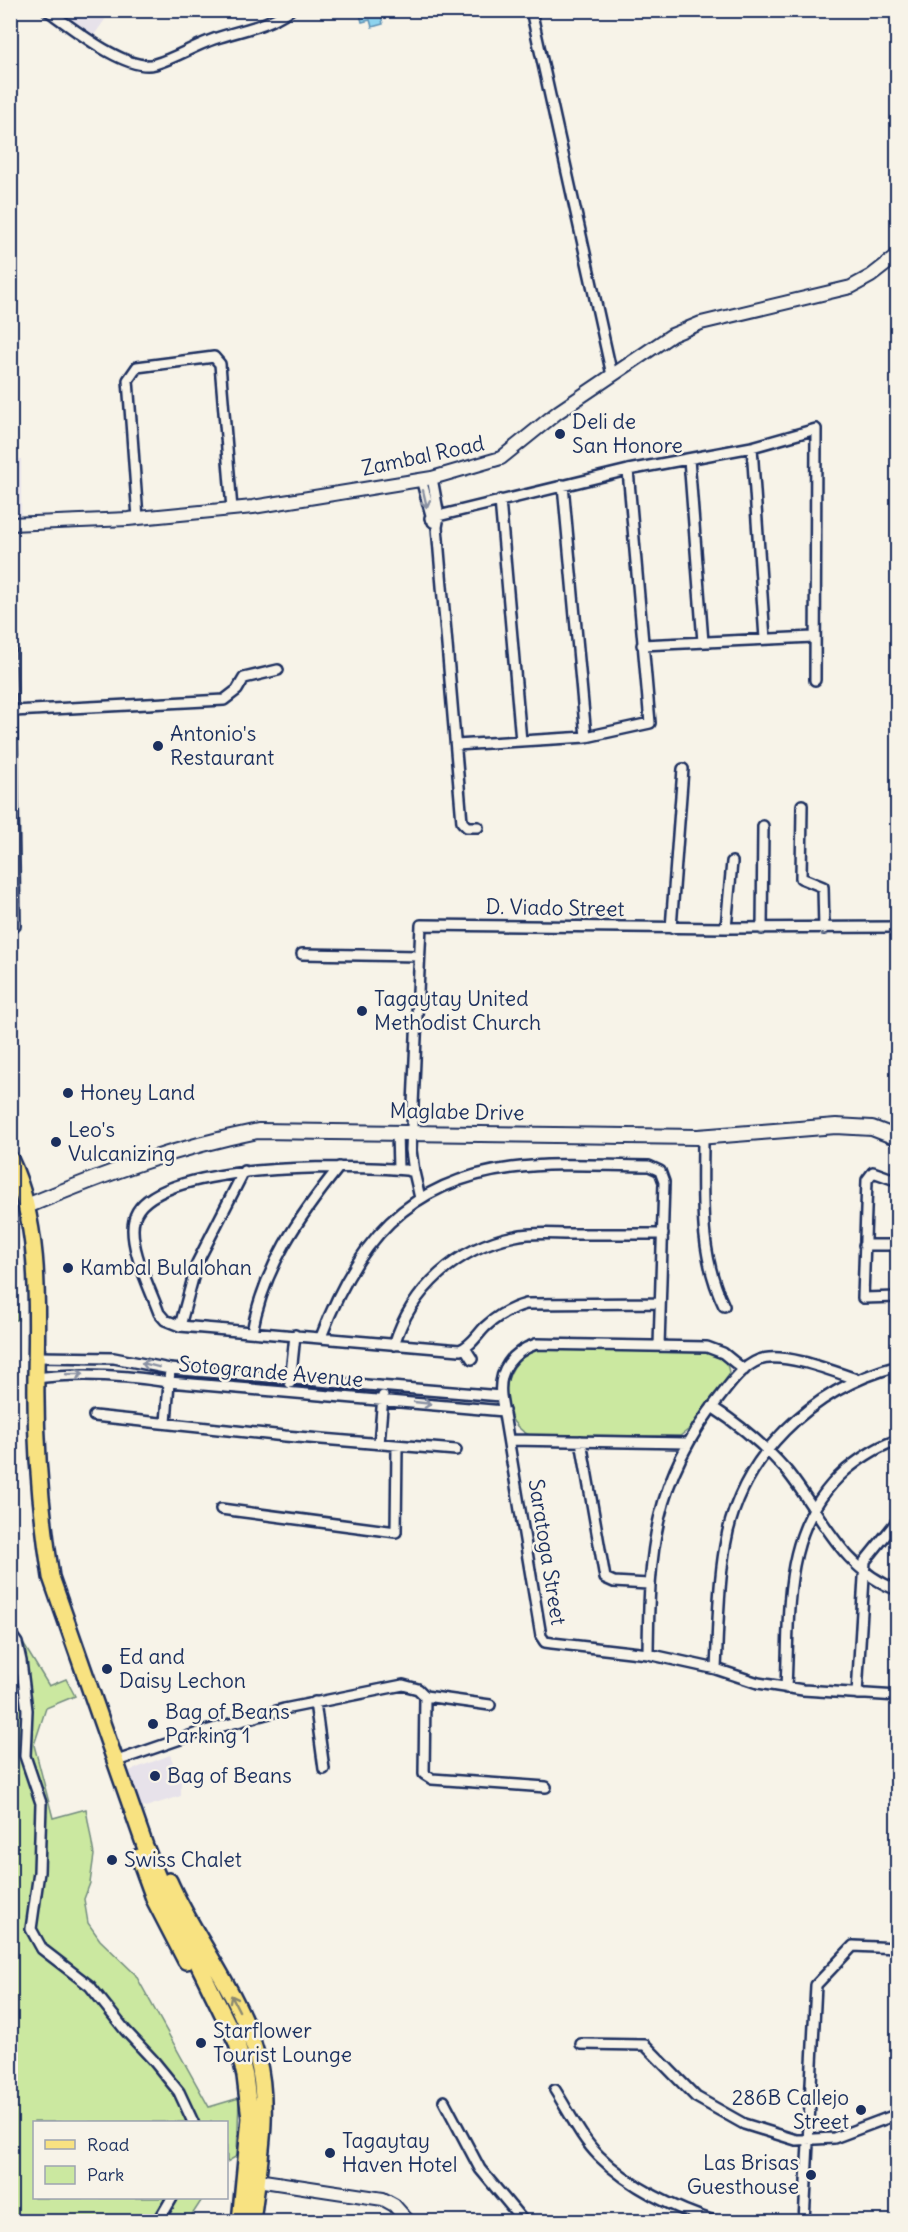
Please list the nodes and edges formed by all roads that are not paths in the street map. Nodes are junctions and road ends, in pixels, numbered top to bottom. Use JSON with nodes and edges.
{"nodes":[{"id":1,"x":47,"y":10,"type":"edge"},
{"id":2,"x":290,"y":10,"type":"edge"},
{"id":3,"x":531,"y":10,"type":"edge"},
{"id":4,"x":897,"y":255,"type":"edge"},
{"id":5,"x":612,"y":375,"type":"junction"},
{"id":6,"x":753,"y":447,"type":"junction"},
{"id":7,"x":689,"y":459,"type":"junction"},
{"id":8,"x":628,"y":470,"type":"junction"},
{"id":9,"x":427,"y":479,"type":"junction"},
{"id":10,"x":563,"y":485,"type":"junction"},
{"id":11,"x":500,"y":500,"type":"junction"},
{"id":12,"x":231,"y":510,"type":"junction"},
{"id":13,"x":434,"y":517,"type":"junction"},
{"id":14,"x":138,"y":518,"type":"junction"},
{"id":15,"x":10,"y":524,"type":"edge"},
{"id":16,"x":10,"y":614,"type":"edge"},
{"id":17,"x":813,"y":637,"type":"junction"},
{"id":18,"x":765,"y":639,"type":"junction"},
{"id":19,"x":703,"y":642,"type":"junction"},
{"id":20,"x":642,"y":645,"type":"junction"},
{"id":21,"x":278,"y":670,"type":"dead end"},
{"id":22,"x":815,"y":680,"type":"dead end"},
{"id":23,"x":13,"y":711,"type":"junction"},
{"id":24,"x":12,"y":736,"type":"edge"},
{"id":25,"x":586,"y":737,"type":"junction"},
{"id":26,"x":520,"y":741,"type":"junction"},
{"id":27,"x":456,"y":745,"type":"junction"},
{"id":28,"x":683,"y":769,"type":"dead end"},
{"id":29,"x":802,"y":805,"type":"dead end"},
{"id":30,"x":763,"y":825,"type":"dead end"},
{"id":31,"x":478,"y":827,"type":"dead end"},
{"id":32,"x":732,"y":862,"type":"dead end"},
{"id":33,"x":10,"y":926,"type":"edge"},
{"id":34,"x":897,"y":927,"type":"edge"},
{"id":35,"x":671,"y":928,"type":"junction"},
{"id":36,"x":726,"y":928,"type":"junction"},
{"id":37,"x":762,"y":928,"type":"junction"},
{"id":38,"x":824,"y":928,"type":"junction"},
{"id":39,"x":302,"y":954,"type":"dead end"},
{"id":40,"x":419,"y":956,"type":"junction"},
{"id":41,"x":398,"y":1132,"type":"junction"},
{"id":42,"x":413,"y":1132,"type":"junction"},
{"id":43,"x":703,"y":1136,"type":"junction"},
{"id":44,"x":897,"y":1138,"type":"edge"},
{"id":45,"x":10,"y":1159,"type":"edge"},
{"id":46,"x":339,"y":1167,"type":"junction"},
{"id":47,"x":398,"y":1169,"type":"junction"},
{"id":48,"x":244,"y":1171,"type":"junction"},
{"id":49,"x":414,"y":1172,"type":"junction"},
{"id":50,"x":897,"y":1181,"type":"edge"},
{"id":51,"x":420,"y":1198,"type":"junction"},
{"id":52,"x":27,"y":1206,"type":"junction"},
{"id":53,"x":663,"y":1234,"type":"junction"},
{"id":54,"x":864,"y":1245,"type":"junction"},
{"id":55,"x":897,"y":1245,"type":"edge"},
{"id":56,"x":897,"y":1297,"type":"edge"},
{"id":57,"x":660,"y":1303,"type":"junction"},
{"id":58,"x":724,"y":1306,"type":"dead end"},
{"id":59,"x":180,"y":1326,"type":"junction"},
{"id":60,"x":252,"y":1332,"type":"junction"},
{"id":61,"x":295,"y":1335,"type":"junction"},
{"id":62,"x":321,"y":1337,"type":"junction"},
{"id":63,"x":394,"y":1344,"type":"junction"},
{"id":64,"x":659,"y":1346,"type":"junction"},
{"id":65,"x":465,"y":1348,"type":"junction"},
{"id":66,"x":37,"y":1357,"type":"junction"},
{"id":67,"x":103,"y":1358,"type":"junction"},
{"id":68,"x":472,"y":1359,"type":"dead end"},
{"id":69,"x":126,"y":1360,"type":"junction"},
{"id":70,"x":897,"y":1366,"type":"edge"},
{"id":71,"x":170,"y":1369,"type":"junction"},
{"id":72,"x":744,"y":1370,"type":"junction"},
{"id":73,"x":102,"y":1374,"type":"junction"},
{"id":74,"x":124,"y":1375,"type":"junction"},
{"id":75,"x":36,"y":1378,"type":"junction"},
{"id":76,"x":290,"y":1379,"type":"junction"},
{"id":77,"x":856,"y":1379,"type":"junction"},
{"id":78,"x":170,"y":1382,"type":"junction"},
{"id":79,"x":384,"y":1386,"type":"junction"},
{"id":80,"x":289,"y":1392,"type":"junction"},
{"id":81,"x":501,"y":1396,"type":"junction"},
{"id":82,"x":383,"y":1399,"type":"junction"},
{"id":83,"x":712,"y":1407,"type":"junction"},
{"id":84,"x":504,"y":1411,"type":"junction"},
{"id":85,"x":94,"y":1416,"type":"dead end"},
{"id":86,"x":166,"y":1423,"type":"junction"},
{"id":87,"x":510,"y":1440,"type":"junction"},
{"id":88,"x":897,"y":1440,"type":"edge"},
{"id":89,"x":581,"y":1441,"type":"junction"},
{"id":90,"x":687,"y":1443,"type":"junction"},
{"id":91,"x":379,"y":1444,"type":"junction"},
{"id":92,"x":398,"y":1446,"type":"junction"},
{"id":93,"x":766,"y":1449,"type":"junction"},
{"id":94,"x":456,"y":1450,"type":"dead end"},
{"id":95,"x":813,"y":1507,"type":"junction"},
{"id":96,"x":221,"y":1509,"type":"dead end"},
{"id":97,"x":897,"y":1520,"type":"edge"},
{"id":98,"x":862,"y":1572,"type":"junction"},
{"id":99,"x":648,"y":1584,"type":"junction"},
{"id":100,"x":897,"y":1590,"type":"edge"},
{"id":101,"x":10,"y":1633,"type":"edge"},
{"id":102,"x":648,"y":1654,"type":"junction"},
{"id":103,"x":716,"y":1669,"type":"junction"},
{"id":104,"x":786,"y":1688,"type":"junction"},
{"id":105,"x":857,"y":1694,"type":"junction"},
{"id":106,"x":425,"y":1696,"type":"junction"},
{"id":107,"x":897,"y":1696,"type":"edge"},
{"id":108,"x":315,"y":1702,"type":"junction"},
{"id":109,"x":490,"y":1705,"type":"dead end"},
{"id":110,"x":114,"y":1762,"type":"junction"},
{"id":111,"x":324,"y":1769,"type":"dead end"},
{"id":112,"x":546,"y":1787,"type":"dead end"},
{"id":113,"x":897,"y":1948,"type":"edge"},
{"id":114,"x":581,"y":2044,"type":"dead end"},
{"id":115,"x":555,"y":2090,"type":"dead end"},
{"id":116,"x":444,"y":2101,"type":"dead end"},
{"id":117,"x":897,"y":2114,"type":"edge"},
{"id":118,"x":193,"y":2121,"type":"edge"},
{"id":119,"x":807,"y":2140,"type":"junction"},
{"id":120,"x":257,"y":2180,"type":"junction"},
{"id":121,"x":171,"y":2199,"type":"edge"},
{"id":122,"x":158,"y":2222,"type":"edge"},
{"id":123,"x":233,"y":2222,"type":"edge"},
{"id":124,"x":240,"y":2222,"type":"edge"},
{"id":125,"x":252,"y":2222,"type":"edge"},
{"id":126,"x":409,"y":2222,"type":"edge"},
{"id":127,"x":524,"y":2222,"type":"edge"},
{"id":128,"x":717,"y":2222,"type":"edge"},
{"id":129,"x":804,"y":2222,"type":"edge"}],
"edges":[{"from":1,"to":2,"type":"street"},
{"from":3,"to":5,"type":"street"},
{"from":4,"to":5,"type":"street","name":"Zambal Road"},
{"from":5,"to":9,"type":"street","name":"Zambal Road"},
{"from":6,"to":7,"type":"street"},
{"from":6,"to":17,"type":"street"},
{"from":6,"to":18,"type":"street"},
{"from":7,"to":8,"type":"street"},
{"from":7,"to":19,"type":"street"},
{"from":8,"to":10,"type":"street"},
{"from":8,"to":20,"type":"street"},
{"from":9,"to":12,"type":"street","name":"Zambal Road"},
{"from":9,"to":13,"type":"street"},
{"from":10,"to":11,"type":"street"},
{"from":10,"to":25,"type":"street"},
{"from":11,"to":13,"type":"street"},
{"from":11,"to":26,"type":"street"},
{"from":12,"to":14,"type":"street","name":"Zambal Road"},
{"from":12,"to":14,"type":"street"},
{"from":13,"to":27,"type":"street"},
{"from":14,"to":15,"type":"street","name":"Zambal Road"},
{"from":16,"to":23,"type":"street"},
{"from":17,"to":18,"type":"street"},
{"from":17,"to":22,"type":"street"},
{"from":18,"to":19,"type":"street"},
{"from":19,"to":20,"type":"street"},
{"from":20,"to":25,"type":"street"},
{"from":21,"to":23,"type":"street"},
{"from":23,"to":24,"type":"street"},
{"from":24,"to":33,"type":"street"},
{"from":25,"to":26,"type":"street"},
{"from":26,"to":27,"type":"street"},
{"from":27,"to":31,"type":"street"},
{"from":28,"to":35,"type":"street"},
{"from":29,"to":38,"type":"street"},
{"from":30,"to":37,"type":"street"},
{"from":32,"to":36,"type":"street"},
{"from":34,"to":38,"type":"street","name":"D. Viado Street"},
{"from":35,"to":36,"type":"street","name":"D. Viado Street"},
{"from":35,"to":40,"type":"street","name":"D. Viado Street"},
{"from":36,"to":37,"type":"street","name":"D. Viado Street"},
{"from":37,"to":38,"type":"street","name":"D. Viado Street"},
{"from":39,"to":40,"type":"street"},
{"from":40,"to":42,"type":"street","name":"D. Viado Street"},
{"from":41,"to":42,"type":"main road","name":"Maglabe Drive"},
{"from":41,"to":47,"type":"street"},
{"from":41,"to":52,"type":"main road","name":"Maglabe Drive"},
{"from":42,"to":43,"type":"main road","name":"Maglabe Drive"},
{"from":42,"to":49,"type":"street","name":"D. Viado Street"},
{"from":43,"to":44,"type":"main road","name":"Maglabe Drive"},
{"from":43,"to":58,"type":"street"},
{"from":45,"to":52,"type":"main road"},
{"from":46,"to":47,"type":"street"},
{"from":46,"to":48,"type":"street"},
{"from":46,"to":60,"type":"street"},
{"from":47,"to":49,"type":"street"},
{"from":48,"to":59,"type":"street"},
{"from":48,"to":59,"type":"street"},
{"from":49,"to":51,"type":"street","name":"D. Viado Street"},
{"from":50,"to":54,"type":"street"},
{"from":51,"to":53,"type":"street"},
{"from":51,"to":62,"type":"street"},
{"from":52,"to":66,"type":"main road"},
{"from":53,"to":57,"type":"street"},
{"from":53,"to":63,"type":"street"},
{"from":54,"to":55,"type":"street"},
{"from":54,"to":56,"type":"street"},
{"from":57,"to":64,"type":"street"},
{"from":57,"to":65,"type":"street"},
{"from":59,"to":60,"type":"street"},
{"from":60,"to":61,"type":"street"},
{"from":61,"to":62,"type":"street"},
{"from":61,"to":76,"type":"street"},
{"from":62,"to":63,"type":"street"},
{"from":63,"to":65,"type":"street"},
{"from":64,"to":72,"type":"street","name":"Saratoga Street"},
{"from":64,"to":81,"type":"street","name":"Saratoga Street"},
{"from":65,"to":68,"type":"street"},
{"from":66,"to":67,"type":"street","name":"Sotogrande Avenue"},
{"from":66,"to":75,"type":"main road"},
{"from":67,"to":69,"type":"street","name":"Sotogrande Avenue"},
{"from":67,"to":73,"type":"street"},
{"from":71,"to":69,"type":"street","name":"Sotogrande Avenue","one_way":true},
{"from":69,"to":74,"type":"street"},
{"from":70,"to":77,"type":"street"},
{"from":71,"to":76,"type":"street","name":"Sotogrande Avenue"},
{"from":71,"to":78,"type":"street"},
{"from":72,"to":77,"type":"street"},
{"from":72,"to":83,"type":"street"},
{"from":73,"to":74,"type":"street","name":"Sotogrande Avenue"},
{"from":75,"to":73,"type":"street","name":"Sotogrande Avenue","one_way":true},
{"from":74,"to":78,"type":"street","name":"Sotogrande Avenue"},
{"from":75,"to":110,"type":"main road"},
{"from":76,"to":79,"type":"street","name":"Sotogrande Avenue"},
{"from":76,"to":80,"type":"street"},
{"from":77,"to":93,"type":"street"},
{"from":78,"to":80,"type":"street","name":"Sotogrande Avenue"},
{"from":78,"to":86,"type":"street"},
{"from":79,"to":81,"type":"street","name":"Sotogrande Avenue"},
{"from":79,"to":82,"type":"street"},
{"from":80,"to":82,"type":"street","name":"Sotogrande Avenue"},
{"from":81,"to":84,"type":"street","name":"Saratoga Street"},
{"from":82,"to":84,"type":"street","name":"Sotogrande Avenue","one_way":true},
{"from":82,"to":91,"type":"street"},
{"from":83,"to":90,"type":"street"},
{"from":83,"to":93,"type":"street"},
{"from":84,"to":87,"type":"street","name":"Saratoga Street"},
{"from":85,"to":86,"type":"street"},
{"from":86,"to":91,"type":"street"},
{"from":87,"to":89,"type":"street"},
{"from":87,"to":102,"type":"street","name":"Saratoga Street"},
{"from":88,"to":95,"type":"street"},
{"from":89,"to":90,"type":"street"},
{"from":89,"to":99,"type":"street"},
{"from":90,"to":99,"type":"street"},
{"from":91,"to":92,"type":"street"},
{"from":92,"to":94,"type":"street"},
{"from":92,"to":96,"type":"street"},
{"from":93,"to":95,"type":"street"},
{"from":93,"to":103,"type":"street"},
{"from":95,"to":98,"type":"street"},
{"from":95,"to":104,"type":"street"},
{"from":97,"to":98,"type":"street"},
{"from":98,"to":100,"type":"street"},
{"from":98,"to":105,"type":"street"},
{"from":99,"to":102,"type":"street"},
{"from":101,"to":118,"type":"street"},
{"from":102,"to":103,"type":"street","name":"Saratoga Street"},
{"from":103,"to":104,"type":"street","name":"Saratoga Street"},
{"from":104,"to":105,"type":"street","name":"Saratoga Street"},
{"from":105,"to":107,"type":"street","name":"Saratoga Street"},
{"from":106,"to":108,"type":"street"},
{"from":106,"to":109,"type":"street"},
{"from":106,"to":112,"type":"street"},
{"from":108,"to":110,"type":"street"},
{"from":108,"to":111,"type":"street"},
{"from":120,"to":110,"type":"main road","one_way":true},
{"from":110,"to":123,"type":"main road"},
{"from":110,"to":124,"type":"main road"},
{"from":113,"to":119,"type":"street"},
{"from":114,"to":119,"type":"street"},
{"from":115,"to":128,"type":"street"},
{"from":116,"to":127,"type":"street"},
{"from":117,"to":119,"type":"street"},
{"from":119,"to":129,"type":"street"},
{"from":120,"to":125,"type":"main road"},
{"from":120,"to":126,"type":"street"},
{"from":121,"to":122,"type":"street"}]}
